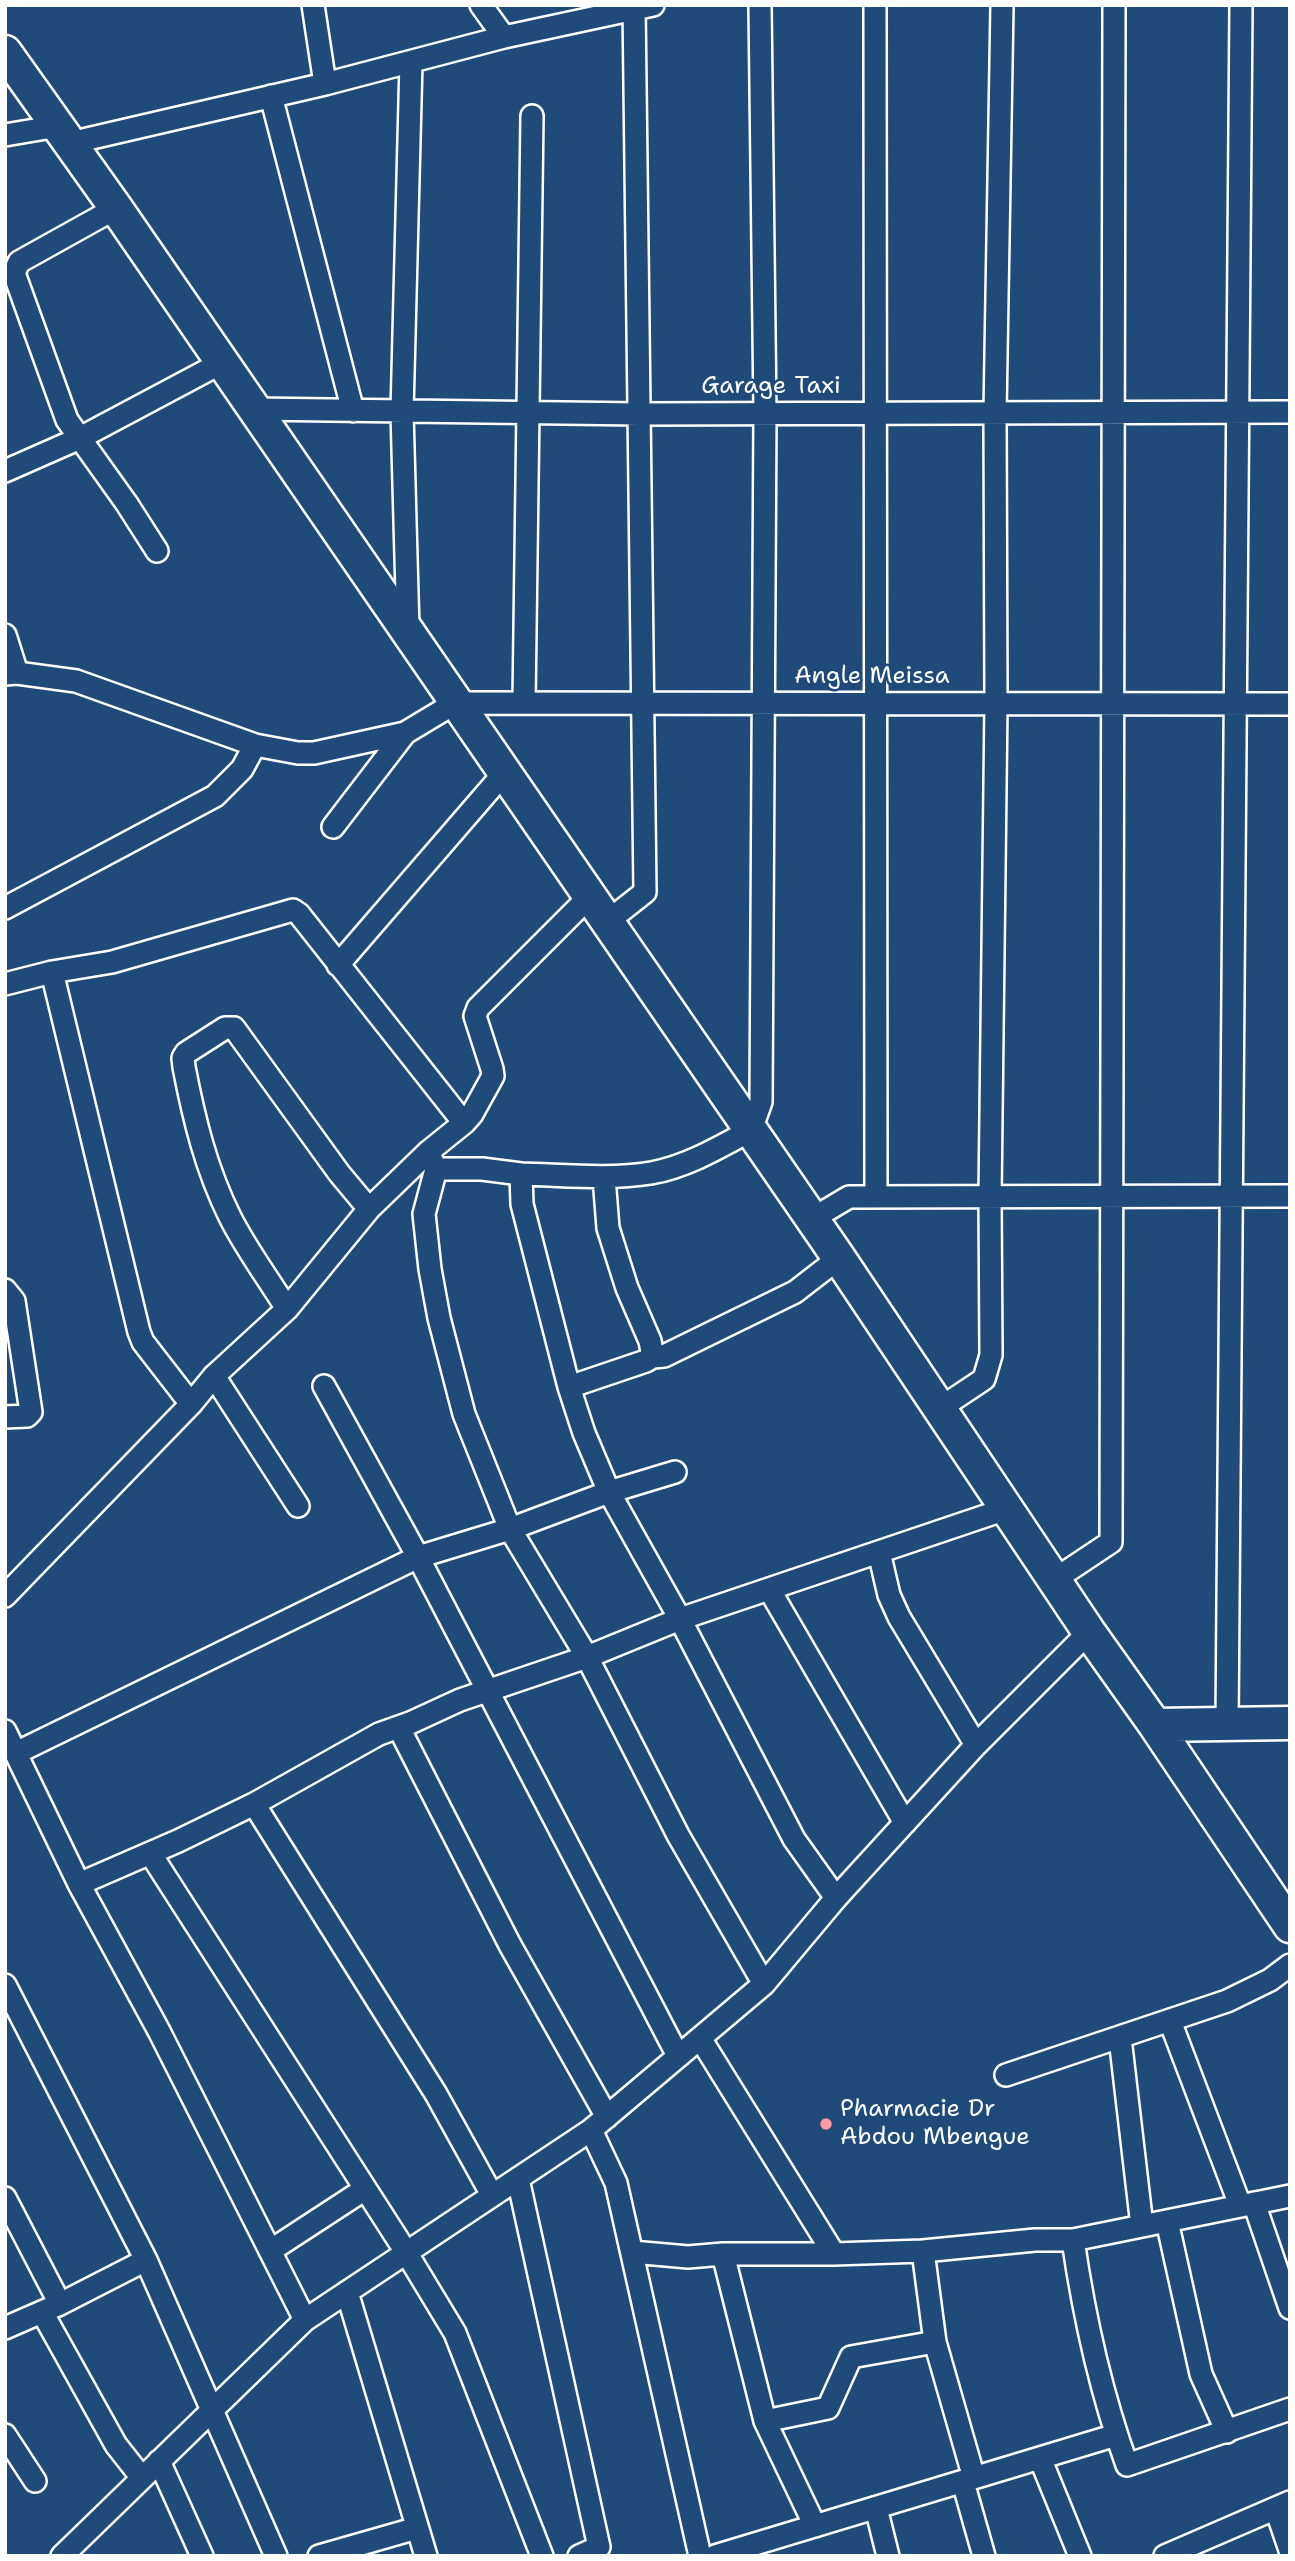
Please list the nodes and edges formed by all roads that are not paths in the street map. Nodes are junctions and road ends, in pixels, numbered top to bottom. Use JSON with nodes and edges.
{"nodes":[{"id":1,"x":313,"y":5,"type":"edge"},
{"id":2,"x":481,"y":5,"type":"edge"},
{"id":3,"x":760,"y":5,"type":"edge"},
{"id":4,"x":876,"y":5,"type":"edge"},
{"id":5,"x":1002,"y":5,"type":"edge"},
{"id":6,"x":1114,"y":5,"type":"edge"},
{"id":7,"x":1241,"y":5,"type":"edge"},
{"id":8,"x":641,"y":6,"type":"edge"},
{"id":9,"x":504,"y":37,"type":"junction"},
{"id":10,"x":5,"y":52,"type":"edge"},
{"id":11,"x":411,"y":62,"type":"junction"},
{"id":12,"x":325,"y":84,"type":"junction"},
{"id":13,"x":271,"y":96,"type":"junction"},
{"id":14,"x":532,"y":116,"type":"dead end"},
{"id":15,"x":64,"y":134,"type":"junction"},
{"id":16,"x":5,"y":135,"type":"edge"},
{"id":17,"x":116,"y":208,"type":"junction"},
{"id":18,"x":221,"y":363,"type":"junction"},
{"id":19,"x":252,"y":409,"type":"junction"},
{"id":20,"x":353,"y":411,"type":"junction"},
{"id":21,"x":402,"y":412,"type":"junction"},
{"id":22,"x":528,"y":412,"type":"junction"},
{"id":23,"x":1113,"y":412,"type":"junction"},
{"id":24,"x":1238,"y":412,"type":"junction"},
{"id":25,"x":1290,"y":412,"type":"edge"},
{"id":26,"x":765,"y":413,"type":"junction"},
{"id":27,"x":876,"y":413,"type":"junction"},
{"id":28,"x":995,"y":413,"type":"junction"},
{"id":29,"x":639,"y":414,"type":"junction"},
{"id":30,"x":80,"y":438,"type":"junction"},
{"id":31,"x":5,"y":471,"type":"edge"},
{"id":32,"x":157,"y":551,"type":"dead end"},
{"id":33,"x":408,"y":634,"type":"junction"},
{"id":34,"x":5,"y":635,"type":"edge"},
{"id":35,"x":11,"y":673,"type":"edge"},
{"id":36,"x":455,"y":702,"type":"junction"},
{"id":37,"x":524,"y":703,"type":"junction"},
{"id":38,"x":643,"y":703,"type":"junction"},
{"id":39,"x":763,"y":703,"type":"junction"},
{"id":40,"x":876,"y":703,"type":"junction"},
{"id":41,"x":996,"y":703,"type":"junction"},
{"id":42,"x":1112,"y":704,"type":"junction"},
{"id":43,"x":1235,"y":704,"type":"junction"},
{"id":44,"x":1290,"y":704,"type":"edge"},
{"id":45,"x":405,"y":733,"type":"junction"},
{"id":46,"x":255,"y":745,"type":"junction"},
{"id":47,"x":504,"y":773,"type":"junction"},
{"id":48,"x":333,"y":827,"type":"dead end"},
{"id":49,"x":589,"y":897,"type":"junction"},
{"id":50,"x":5,"y":908,"type":"edge"},
{"id":51,"x":607,"y":922,"type":"junction"},
{"id":52,"x":338,"y":965,"type":"junction"},
{"id":53,"x":52,"y":972,"type":"junction"},
{"id":54,"x":5,"y":984,"type":"edge"},
{"id":55,"x":464,"y":1123,"type":"junction"},
{"id":56,"x":751,"y":1130,"type":"junction"},
{"id":57,"x":432,"y":1161,"type":"junction"},
{"id":58,"x":522,"y":1174,"type":"junction"},
{"id":59,"x":604,"y":1177,"type":"junction"},
{"id":60,"x":1111,"y":1196,"type":"junction"},
{"id":61,"x":1232,"y":1196,"type":"junction"},
{"id":62,"x":1290,"y":1196,"type":"edge"},
{"id":63,"x":876,"y":1197,"type":"junction"},
{"id":64,"x":990,"y":1197,"type":"junction"},
{"id":65,"x":369,"y":1209,"type":"junction"},
{"id":66,"x":813,"y":1219,"type":"junction"},
{"id":67,"x":839,"y":1258,"type":"junction"},
{"id":68,"x":5,"y":1290,"type":"edge"},
{"id":69,"x":287,"y":1309,"type":"junction"},
{"id":70,"x":653,"y":1357,"type":"junction"},
{"id":71,"x":214,"y":1376,"type":"junction"},
{"id":72,"x":324,"y":1386,"type":"dead end"},
{"id":73,"x":569,"y":1387,"type":"junction"},
{"id":74,"x":191,"y":1404,"type":"junction"},
{"id":75,"x":939,"y":1409,"type":"junction"},
{"id":76,"x":5,"y":1418,"type":"edge"},
{"id":77,"x":676,"y":1472,"type":"dead end"},
{"id":78,"x":609,"y":1492,"type":"junction"},
{"id":79,"x":298,"y":1506,"type":"dead end"},
{"id":80,"x":1006,"y":1509,"type":"junction"},
{"id":81,"x":510,"y":1530,"type":"junction"},
{"id":82,"x":879,"y":1552,"type":"junction"},
{"id":83,"x":418,"y":1557,"type":"junction"},
{"id":84,"x":1054,"y":1580,"type":"junction"},
{"id":85,"x":769,"y":1589,"type":"junction"},
{"id":86,"x":5,"y":1596,"type":"edge"},
{"id":87,"x":680,"y":1619,"type":"junction"},
{"id":88,"x":1089,"y":1632,"type":"junction"},
{"id":89,"x":587,"y":1657,"type":"junction"},
{"id":90,"x":488,"y":1690,"type":"junction"},
{"id":91,"x":1290,"y":1723,"type":"edge"},
{"id":92,"x":1227,"y":1724,"type":"junction"},
{"id":93,"x":1155,"y":1725,"type":"junction"},
{"id":94,"x":399,"y":1728,"type":"junction"},
{"id":95,"x":5,"y":1731,"type":"edge"},
{"id":96,"x":976,"y":1745,"type":"junction"},
{"id":97,"x":16,"y":1753,"type":"junction"},
{"id":98,"x":254,"y":1804,"type":"junction"},
{"id":99,"x":905,"y":1823,"type":"junction"},
{"id":100,"x":150,"y":1853,"type":"junction"},
{"id":101,"x":79,"y":1884,"type":"junction"},
{"id":102,"x":836,"y":1898,"type":"junction"},
{"id":103,"x":1290,"y":1926,"type":"edge"},
{"id":104,"x":1290,"y":1965,"type":"edge"},
{"id":105,"x":764,"y":1984,"type":"junction"},
{"id":106,"x":5,"y":1985,"type":"edge"},
{"id":107,"x":1170,"y":2021,"type":"junction"},
{"id":108,"x":700,"y":2038,"type":"junction"},
{"id":109,"x":1120,"y":2038,"type":"junction"},
{"id":110,"x":678,"y":2056,"type":"junction"},
{"id":111,"x":1006,"y":2075,"type":"dead end"},
{"id":112,"x":599,"y":2124,"type":"junction"},
{"id":113,"x":518,"y":2179,"type":"junction"},
{"id":114,"x":365,"y":2189,"type":"junction"},
{"id":115,"x":492,"y":2195,"type":"junction"},
{"id":116,"x":1290,"y":2196,"type":"edge"},
{"id":117,"x":5,"y":2198,"type":"edge"},
{"id":118,"x":1247,"y":2204,"type":"junction"},
{"id":119,"x":1167,"y":2221,"type":"junction"},
{"id":120,"x":1142,"y":2226,"type":"junction"},
{"id":121,"x":1073,"y":2240,"type":"junction"},
{"id":122,"x":270,"y":2251,"type":"junction"},
{"id":123,"x":923,"y":2251,"type":"junction"},
{"id":124,"x":406,"y":2252,"type":"junction"},
{"id":125,"x":632,"y":2252,"type":"junction"},
{"id":126,"x":723,"y":2254,"type":"junction"},
{"id":127,"x":834,"y":2254,"type":"junction"},
{"id":128,"x":146,"y":2260,"type":"junction"},
{"id":129,"x":347,"y":2292,"type":"junction"},
{"id":130,"x":51,"y":2308,"type":"junction"},
{"id":131,"x":1290,"y":2308,"type":"edge"},
{"id":132,"x":305,"y":2320,"type":"junction"},
{"id":133,"x":5,"y":2328,"type":"edge"},
{"id":134,"x":935,"y":2343,"type":"junction"},
{"id":135,"x":1290,"y":2409,"type":"edge"},
{"id":136,"x":212,"y":2411,"type":"junction"},
{"id":137,"x":765,"y":2421,"type":"junction"},
{"id":138,"x":1227,"y":2432,"type":"junction"},
{"id":139,"x":5,"y":2435,"type":"edge"},
{"id":140,"x":1116,"y":2435,"type":"junction"},
{"id":141,"x":1040,"y":2458,"type":"junction"},
{"id":142,"x":159,"y":2461,"type":"junction"},
{"id":143,"x":142,"y":2478,"type":"junction"},
{"id":144,"x":969,"y":2480,"type":"junction"},
{"id":145,"x":35,"y":2481,"type":"dead end"},
{"id":146,"x":1283,"y":2505,"type":"edge"},
{"id":147,"x":876,"y":2508,"type":"junction"},
{"id":148,"x":815,"y":2526,"type":"junction"},
{"id":149,"x":418,"y":2528,"type":"junction"},
{"id":150,"x":765,"y":2549,"type":"edge"},
{"id":151,"x":1290,"y":2550,"type":"edge"},
{"id":152,"x":62,"y":2556,"type":"edge"},
{"id":153,"x":202,"y":2556,"type":"edge"},
{"id":154,"x":276,"y":2556,"type":"edge"},
{"id":155,"x":319,"y":2556,"type":"edge"},
{"id":156,"x":426,"y":2556,"type":"edge"},
{"id":157,"x":541,"y":2556,"type":"edge"},
{"id":158,"x":579,"y":2556,"type":"edge"},
{"id":159,"x":700,"y":2556,"type":"edge"},
{"id":160,"x":715,"y":2556,"type":"edge"},
{"id":161,"x":888,"y":2556,"type":"edge"},
{"id":162,"x":984,"y":2556,"type":"edge"},
{"id":163,"x":1080,"y":2556,"type":"edge"},
{"id":164,"x":1165,"y":2556,"type":"edge"}],
"edges":[{"from":1,"to":12,"type":"street"},
{"from":2,"to":9,"type":"street"},
{"from":3,"to":26,"type":"street"},
{"from":4,"to":27,"type":"street"},
{"from":5,"to":28,"type":"street"},
{"from":6,"to":23,"type":"street"},
{"from":7,"to":24,"type":"street"},
{"from":8,"to":9,"type":"street"},
{"from":8,"to":29,"type":"street"},
{"from":9,"to":11,"type":"street"},
{"from":10,"to":15,"type":"street"},
{"from":11,"to":12,"type":"street"},
{"from":11,"to":21,"type":"street"},
{"from":12,"to":13,"type":"street"},
{"from":13,"to":15,"type":"street"},
{"from":13,"to":20,"type":"street"},
{"from":14,"to":22,"type":"street"},
{"from":15,"to":16,"type":"street"},
{"from":15,"to":17,"type":"street"},
{"from":17,"to":18,"type":"street"},
{"from":17,"to":30,"type":"street"},
{"from":18,"to":19,"type":"street"},
{"from":18,"to":30,"type":"street"},
{"from":19,"to":20,"type":"street","name":"Garage Taxi"},
{"from":19,"to":33,"type":"street"},
{"from":20,"to":21,"type":"street","name":"Garage Taxi"},
{"from":21,"to":22,"type":"street","name":"Garage Taxi"},
{"from":21,"to":33,"type":"street"},
{"from":22,"to":29,"type":"street","name":"Garage Taxi"},
{"from":22,"to":37,"type":"street"},
{"from":23,"to":24,"type":"street","name":"Garage Taxi"},
{"from":23,"to":28,"type":"street","name":"Garage Taxi"},
{"from":23,"to":42,"type":"street"},
{"from":24,"to":25,"type":"street","name":"Garage Taxi"},
{"from":24,"to":43,"type":"street"},
{"from":26,"to":27,"type":"street","name":"Garage Taxi"},
{"from":26,"to":29,"type":"street","name":"Garage Taxi"},
{"from":26,"to":39,"type":"street"},
{"from":27,"to":28,"type":"street","name":"Garage Taxi"},
{"from":27,"to":40,"type":"street"},
{"from":28,"to":41,"type":"street"},
{"from":29,"to":38,"type":"street"},
{"from":30,"to":31,"type":"street"},
{"from":30,"to":32,"type":"street"},
{"from":33,"to":36,"type":"street"},
{"from":34,"to":35,"type":"street"},
{"from":35,"to":46,"type":"street"},
{"from":36,"to":37,"type":"street","name":"Angle Meissa"},
{"from":36,"to":45,"type":"street"},
{"from":36,"to":47,"type":"street"},
{"from":37,"to":38,"type":"street","name":"Angle Meissa"},
{"from":38,"to":39,"type":"street","name":"Angle Meissa"},
{"from":38,"to":51,"type":"street"},
{"from":39,"to":40,"type":"street","name":"Angle Meissa"},
{"from":39,"to":56,"type":"street"},
{"from":40,"to":41,"type":"street","name":"Angle Meissa"},
{"from":40,"to":63,"type":"street"},
{"from":41,"to":42,"type":"street","name":"Angle Meissa"},
{"from":41,"to":64,"type":"street"},
{"from":42,"to":43,"type":"street","name":"Angle Meissa"},
{"from":42,"to":60,"type":"street"},
{"from":43,"to":44,"type":"street","name":"Angle Meissa"},
{"from":43,"to":61,"type":"street"},
{"from":45,"to":46,"type":"street"},
{"from":45,"to":48,"type":"street"},
{"from":46,"to":50,"type":"street"},
{"from":47,"to":49,"type":"street"},
{"from":47,"to":52,"type":"street"},
{"from":49,"to":51,"type":"street"},
{"from":49,"to":55,"type":"street"},
{"from":51,"to":56,"type":"street"},
{"from":52,"to":53,"type":"street"},
{"from":52,"to":55,"type":"street"},
{"from":53,"to":54,"type":"street"},
{"from":53,"to":74,"type":"street"},
{"from":55,"to":57,"type":"street"},
{"from":56,"to":59,"type":"street"},
{"from":56,"to":66,"type":"street"},
{"from":57,"to":58,"type":"street"},
{"from":57,"to":65,"type":"street"},
{"from":57,"to":81,"type":"street"},
{"from":58,"to":59,"type":"street"},
{"from":58,"to":73,"type":"street"},
{"from":59,"to":70,"type":"street"},
{"from":60,"to":61,"type":"street"},
{"from":60,"to":64,"type":"street"},
{"from":60,"to":84,"type":"street"},
{"from":61,"to":62,"type":"street"},
{"from":61,"to":92,"type":"street"},
{"from":63,"to":64,"type":"street"},
{"from":63,"to":66,"type":"street"},
{"from":64,"to":75,"type":"street"},
{"from":65,"to":69,"type":"street"},
{"from":65,"to":69,"type":"street"},
{"from":66,"to":67,"type":"street"},
{"from":67,"to":70,"type":"street"},
{"from":67,"to":75,"type":"street"},
{"from":68,"to":76,"type":"street"},
{"from":69,"to":71,"type":"street"},
{"from":70,"to":73,"type":"street"},
{"from":71,"to":74,"type":"street"},
{"from":71,"to":79,"type":"street"},
{"from":72,"to":83,"type":"street"},
{"from":73,"to":78,"type":"street"},
{"from":74,"to":86,"type":"street"},
{"from":75,"to":80,"type":"street"},
{"from":77,"to":78,"type":"street"},
{"from":78,"to":81,"type":"street"},
{"from":78,"to":87,"type":"street"},
{"from":80,"to":82,"type":"street"},
{"from":80,"to":84,"type":"street"},
{"from":81,"to":83,"type":"street"},
{"from":81,"to":89,"type":"street"},
{"from":82,"to":85,"type":"street"},
{"from":82,"to":96,"type":"street"},
{"from":83,"to":90,"type":"street"},
{"from":83,"to":97,"type":"street"},
{"from":84,"to":88,"type":"street"},
{"from":85,"to":87,"type":"street"},
{"from":85,"to":99,"type":"street"},
{"from":87,"to":89,"type":"street"},
{"from":87,"to":102,"type":"street"},
{"from":88,"to":93,"type":"street"},
{"from":88,"to":96,"type":"street"},
{"from":89,"to":90,"type":"street"},
{"from":89,"to":105,"type":"street"},
{"from":90,"to":94,"type":"street"},
{"from":90,"to":110,"type":"street"},
{"from":91,"to":92,"type":"street"},
{"from":92,"to":93,"type":"street"},
{"from":93,"to":103,"type":"street"},
{"from":94,"to":98,"type":"street"},
{"from":94,"to":112,"type":"street"},
{"from":95,"to":97,"type":"street"},
{"from":96,"to":99,"type":"street"},
{"from":97,"to":101,"type":"street"},
{"from":98,"to":100,"type":"street"},
{"from":98,"to":115,"type":"street"},
{"from":99,"to":102,"type":"street"},
{"from":100,"to":101,"type":"street"},
{"from":100,"to":114,"type":"street"},
{"from":101,"to":122,"type":"street"},
{"from":102,"to":105,"type":"street"},
{"from":104,"to":107,"type":"street"},
{"from":105,"to":108,"type":"street"},
{"from":106,"to":128,"type":"street"},
{"from":107,"to":109,"type":"street"},
{"from":107,"to":118,"type":"street"},
{"from":108,"to":110,"type":"street"},
{"from":108,"to":127,"type":"street"},
{"from":109,"to":111,"type":"street"},
{"from":109,"to":120,"type":"street"},
{"from":110,"to":112,"type":"street"},
{"from":112,"to":113,"type":"street"},
{"from":112,"to":125,"type":"street"},
{"from":113,"to":115,"type":"street"},
{"from":113,"to":158,"type":"street"},
{"from":114,"to":122,"type":"street"},
{"from":114,"to":124,"type":"street"},
{"from":115,"to":124,"type":"street"},
{"from":116,"to":118,"type":"street"},
{"from":117,"to":130,"type":"street"},
{"from":118,"to":119,"type":"street"},
{"from":118,"to":131,"type":"street"},
{"from":119,"to":120,"type":"street"},
{"from":119,"to":138,"type":"street"},
{"from":120,"to":121,"type":"street"},
{"from":121,"to":123,"type":"street"},
{"from":121,"to":140,"type":"street"},
{"from":122,"to":132,"type":"street"},
{"from":123,"to":127,"type":"street"},
{"from":123,"to":134,"type":"street"},
{"from":124,"to":129,"type":"street"},
{"from":124,"to":157,"type":"street"},
{"from":125,"to":126,"type":"street"},
{"from":125,"to":159,"type":"street"},
{"from":126,"to":127,"type":"street"},
{"from":126,"to":137,"type":"street"},
{"from":128,"to":130,"type":"street"},
{"from":128,"to":136,"type":"street"},
{"from":129,"to":132,"type":"street"},
{"from":129,"to":149,"type":"street"},
{"from":130,"to":133,"type":"street"},
{"from":130,"to":143,"type":"street"},
{"from":132,"to":136,"type":"street"},
{"from":134,"to":137,"type":"street"},
{"from":134,"to":144,"type":"street"},
{"from":135,"to":138,"type":"street"},
{"from":136,"to":142,"type":"street"},
{"from":136,"to":154,"type":"street"},
{"from":137,"to":148,"type":"street"},
{"from":138,"to":140,"type":"street"},
{"from":139,"to":145,"type":"street"},
{"from":140,"to":141,"type":"street"},
{"from":141,"to":144,"type":"street"},
{"from":141,"to":163,"type":"street"},
{"from":142,"to":143,"type":"street"},
{"from":142,"to":153,"type":"street"},
{"from":143,"to":152,"type":"street"},
{"from":144,"to":147,"type":"street"},
{"from":144,"to":162,"type":"street"},
{"from":146,"to":151,"type":"street"},
{"from":146,"to":164,"type":"street"},
{"from":147,"to":148,"type":"street"},
{"from":147,"to":161,"type":"street"},
{"from":148,"to":150,"type":"street"},
{"from":149,"to":155,"type":"street"},
{"from":149,"to":156,"type":"street"},
{"from":150,"to":160,"type":"street"}]}
